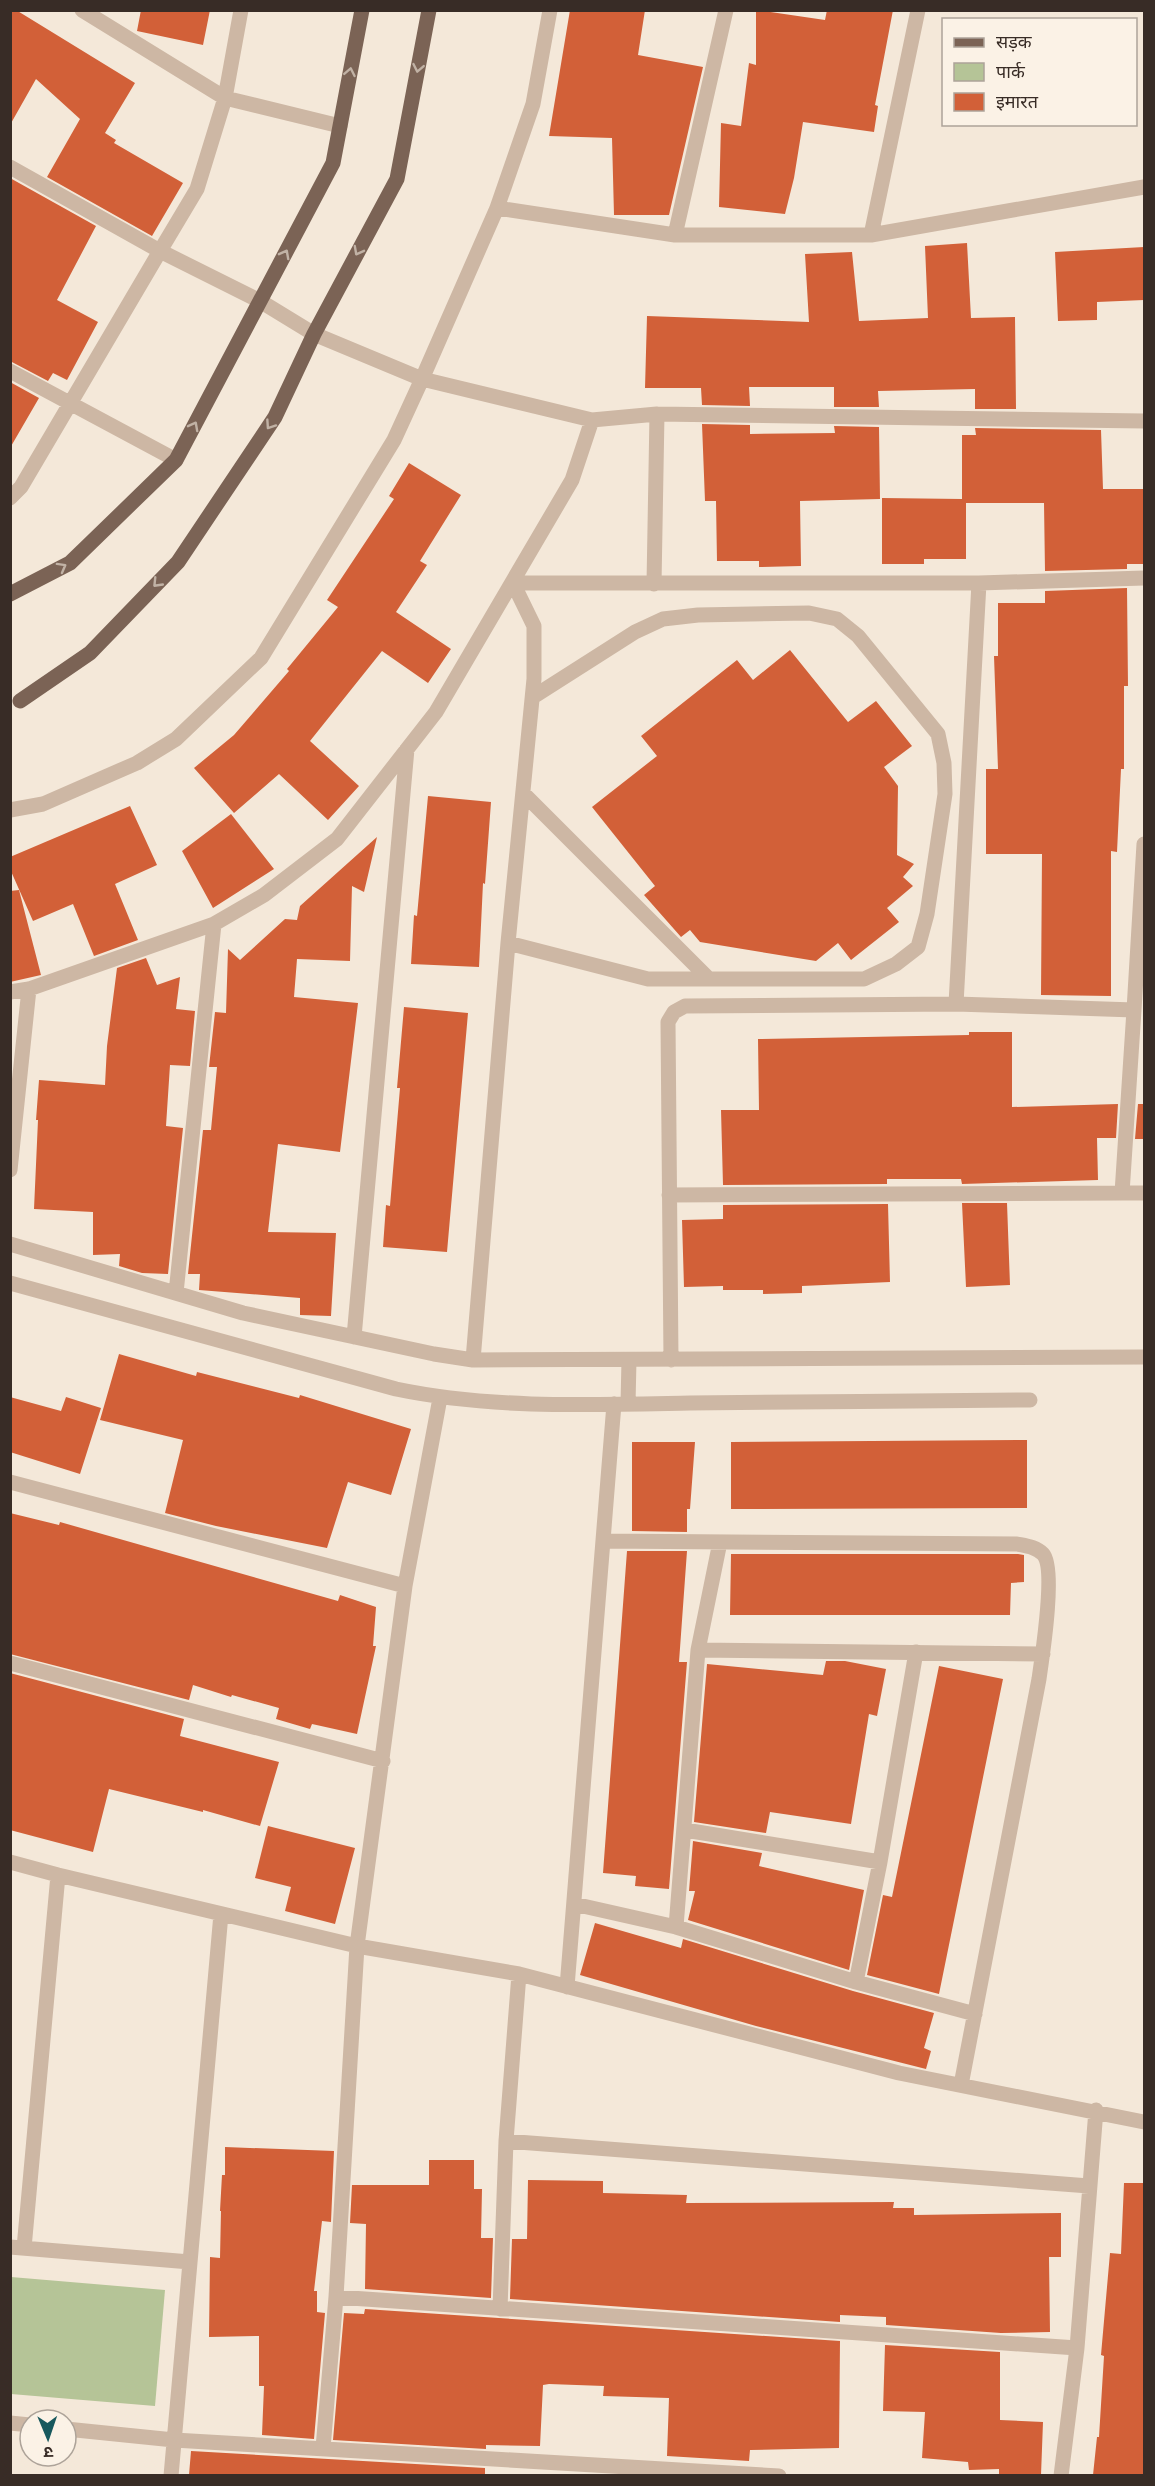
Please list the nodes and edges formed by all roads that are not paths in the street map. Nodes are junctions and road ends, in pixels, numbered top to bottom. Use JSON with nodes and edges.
{"nodes":[{"id":1,"x":82,"y":10,"type":"edge"},
{"id":2,"x":241,"y":10,"type":"edge"},
{"id":3,"x":362,"y":10,"type":"edge"},
{"id":4,"x":429,"y":10,"type":"edge"},
{"id":5,"x":550,"y":10,"type":"edge"},
{"id":6,"x":726,"y":10,"type":"edge"},
{"id":7,"x":918,"y":10,"type":"edge"},
{"id":8,"x":225,"y":98,"type":"junction"},
{"id":9,"x":340,"y":126,"type":"junction"},
{"id":10,"x":10,"y":167,"type":"edge"},
{"id":11,"x":1144,"y":187,"type":"edge"},
{"id":12,"x":497,"y":208,"type":"junction"},
{"id":13,"x":675,"y":235,"type":"junction"},
{"id":14,"x":871,"y":235,"type":"junction"},
{"id":15,"x":160,"y":251,"type":"junction"},
{"id":16,"x":260,"y":301,"type":"junction"},
{"id":17,"x":314,"y":334,"type":"junction"},
{"id":18,"x":10,"y":371,"type":"edge"},
{"id":19,"x":422,"y":379,"type":"junction"},
{"id":20,"x":70,"y":405,"type":"junction"},
{"id":21,"x":657,"y":414,"type":"junction"},
{"id":22,"x":592,"y":420,"type":"junction"},
{"id":23,"x":1144,"y":421,"type":"edge"},
{"id":24,"x":176,"y":460,"type":"junction"},
{"id":25,"x":10,"y":498,"type":"edge"},
{"id":26,"x":1144,"y":578,"type":"edge"},
{"id":27,"x":513,"y":583,"type":"junction"},
{"id":28,"x":979,"y":583,"type":"junction"},
{"id":29,"x":654,"y":584,"type":"junction"},
{"id":30,"x":10,"y":594,"type":"edge"},
{"id":31,"x":533,"y":698,"type":"junction"},
{"id":32,"x":14,"y":700,"type":"edge"},
{"id":33,"x":407,"y":749,"type":"junction"},
{"id":34,"x":523,"y":793,"type":"junction"},
{"id":35,"x":10,"y":810,"type":"edge"},
{"id":36,"x":1144,"y":844,"type":"edge"},
{"id":37,"x":214,"y":924,"type":"junction"},
{"id":38,"x":508,"y":943,"type":"junction"},
{"id":39,"x":708,"y":978,"type":"junction"},
{"id":40,"x":29,"y":989,"type":"junction"},
{"id":41,"x":10,"y":992,"type":"edge"},
{"id":42,"x":956,"y":1004,"type":"junction"},
{"id":43,"x":1134,"y":1010,"type":"junction"},
{"id":44,"x":10,"y":1170,"type":"edge"},
{"id":45,"x":1122,"y":1193,"type":"junction"},
{"id":46,"x":1144,"y":1193,"type":"edge"},
{"id":47,"x":669,"y":1196,"type":"junction"},
{"id":48,"x":10,"y":1244,"type":"edge"},
{"id":49,"x":10,"y":1283,"type":"edge"},
{"id":50,"x":176,"y":1293,"type":"junction"},
{"id":51,"x":354,"y":1336,"type":"junction"},
{"id":52,"x":1144,"y":1357,"type":"edge"},
{"id":53,"x":473,"y":1360,"type":"junction"},
{"id":54,"x":629,"y":1360,"type":"junction"},
{"id":55,"x":671,"y":1360,"type":"junction"},
{"id":56,"x":440,"y":1398,"type":"junction"},
{"id":57,"x":1030,"y":1400,"type":"dead end"},
{"id":58,"x":621,"y":1404,"type":"junction"},
{"id":59,"x":10,"y":1482,"type":"edge"},
{"id":60,"x":603,"y":1541,"type":"junction"},
{"id":61,"x":720,"y":1542,"type":"junction"},
{"id":62,"x":405,"y":1586,"type":"junction"},
{"id":63,"x":698,"y":1650,"type":"junction"},
{"id":64,"x":916,"y":1652,"type":"junction"},
{"id":65,"x":1043,"y":1654,"type":"junction"},
{"id":66,"x":10,"y":1663,"type":"edge"},
{"id":67,"x":383,"y":1761,"type":"junction"},
{"id":68,"x":685,"y":1830,"type":"junction"},
{"id":69,"x":10,"y":1862,"type":"edge"},
{"id":70,"x":880,"y":1862,"type":"junction"},
{"id":71,"x":58,"y":1875,"type":"junction"},
{"id":72,"x":574,"y":1904,"type":"junction"},
{"id":73,"x":221,"y":1914,"type":"junction"},
{"id":74,"x":676,"y":1927,"type":"junction"},
{"id":75,"x":357,"y":1946,"type":"junction"},
{"id":76,"x":519,"y":1974,"type":"junction"},
{"id":77,"x":856,"y":1982,"type":"junction"},
{"id":78,"x":567,"y":1987,"type":"junction"},
{"id":79,"x":975,"y":2014,"type":"junction"},
{"id":80,"x":961,"y":2085,"type":"junction"},
{"id":81,"x":1096,"y":2110,"type":"junction"},
{"id":82,"x":1144,"y":2122,"type":"edge"},
{"id":83,"x":506,"y":2141,"type":"junction"},
{"id":84,"x":1089,"y":2186,"type":"junction"},
{"id":85,"x":17,"y":2248,"type":"edge"},
{"id":86,"x":190,"y":2262,"type":"junction"},
{"id":87,"x":336,"y":2297,"type":"junction"},
{"id":88,"x":500,"y":2309,"type":"junction"},
{"id":89,"x":1077,"y":2348,"type":"junction"},
{"id":90,"x":78,"y":2430,"type":"edge"},
{"id":91,"x":174,"y":2440,"type":"junction"},
{"id":92,"x":323,"y":2448,"type":"junction"},
{"id":93,"x":171,"y":2475,"type":"edge"},
{"id":94,"x":779,"y":2475,"type":"edge"},
{"id":95,"x":1061,"y":2475,"type":"edge"}],
"edges":[{"from":1,"to":8,"type":"street"},
{"from":2,"to":8,"type":"street"},
{"from":9,"to":3,"type":"main road","one_way":true},
{"from":4,"to":17,"type":"main road","one_way":true},
{"from":5,"to":12,"type":"street"},
{"from":6,"to":13,"type":"street"},
{"from":7,"to":14,"type":"street"},
{"from":8,"to":9,"type":"street"},
{"from":8,"to":15,"type":"street"},
{"from":16,"to":9,"type":"main road","one_way":true},
{"from":10,"to":15,"type":"street"},
{"from":11,"to":14,"type":"street"},
{"from":12,"to":13,"type":"street"},
{"from":12,"to":19,"type":"street"},
{"from":13,"to":14,"type":"street"},
{"from":15,"to":16,"type":"street"},
{"from":15,"to":20,"type":"street"},
{"from":16,"to":17,"type":"street"},
{"from":24,"to":16,"type":"main road","one_way":true},
{"from":17,"to":19,"type":"street"},
{"from":17,"to":32,"type":"main road","one_way":true},
{"from":18,"to":20,"type":"street"},
{"from":19,"to":22,"type":"street"},
{"from":19,"to":35,"type":"street"},
{"from":20,"to":24,"type":"street"},
{"from":20,"to":25,"type":"street"},
{"from":21,"to":22,"type":"street"},
{"from":21,"to":23,"type":"street"},
{"from":21,"to":29,"type":"street"},
{"from":22,"to":27,"type":"street"},
{"from":30,"to":24,"type":"main road","one_way":true},
{"from":26,"to":28,"type":"street"},
{"from":27,"to":29,"type":"street"},
{"from":27,"to":31,"type":"street"},
{"from":27,"to":33,"type":"street"},
{"from":28,"to":29,"type":"street"},
{"from":28,"to":42,"type":"street"},
{"from":31,"to":34,"type":"street"},
{"from":31,"to":39,"type":"street"},
{"from":33,"to":37,"type":"street"},
{"from":33,"to":51,"type":"street"},
{"from":34,"to":38,"type":"street"},
{"from":34,"to":39,"type":"street"},
{"from":36,"to":43,"type":"street"},
{"from":37,"to":40,"type":"street"},
{"from":37,"to":50,"type":"street"},
{"from":38,"to":39,"type":"street"},
{"from":38,"to":53,"type":"street"},
{"from":40,"to":41,"type":"street"},
{"from":40,"to":44,"type":"street"},
{"from":42,"to":43,"type":"street"},
{"from":42,"to":47,"type":"street"},
{"from":43,"to":45,"type":"street"},
{"from":45,"to":46,"type":"street"},
{"from":45,"to":47,"type":"street"},
{"from":47,"to":55,"type":"street"},
{"from":48,"to":50,"type":"street"},
{"from":49,"to":56,"type":"street"},
{"from":50,"to":51,"type":"street"},
{"from":51,"to":53,"type":"street"},
{"from":52,"to":55,"type":"street"},
{"from":53,"to":54,"type":"street"},
{"from":54,"to":55,"type":"street"},
{"from":54,"to":58,"type":"street"},
{"from":56,"to":58,"type":"street"},
{"from":56,"to":62,"type":"street"},
{"from":57,"to":58,"type":"street"},
{"from":58,"to":60,"type":"street"},
{"from":59,"to":62,"type":"street"},
{"from":60,"to":61,"type":"street"},
{"from":60,"to":72,"type":"street"},
{"from":61,"to":63,"type":"street"},
{"from":61,"to":65,"type":"street"},
{"from":62,"to":67,"type":"street"},
{"from":63,"to":64,"type":"street"},
{"from":63,"to":68,"type":"street"},
{"from":64,"to":65,"type":"street"},
{"from":64,"to":70,"type":"street"},
{"from":65,"to":79,"type":"street"},
{"from":66,"to":67,"type":"street"},
{"from":67,"to":75,"type":"street"},
{"from":68,"to":70,"type":"street"},
{"from":68,"to":74,"type":"street"},
{"from":69,"to":71,"type":"street"},
{"from":70,"to":77,"type":"street"},
{"from":71,"to":73,"type":"street"},
{"from":71,"to":85,"type":"street"},
{"from":72,"to":74,"type":"street"},
{"from":72,"to":78,"type":"street"},
{"from":73,"to":75,"type":"street"},
{"from":73,"to":86,"type":"street"},
{"from":74,"to":77,"type":"street"},
{"from":75,"to":76,"type":"street"},
{"from":75,"to":87,"type":"street"},
{"from":76,"to":78,"type":"street"},
{"from":76,"to":83,"type":"street"},
{"from":77,"to":79,"type":"street"},
{"from":78,"to":80,"type":"street"},
{"from":79,"to":80,"type":"street"},
{"from":80,"to":81,"type":"street"},
{"from":81,"to":82,"type":"street"},
{"from":81,"to":84,"type":"street"},
{"from":83,"to":84,"type":"street"},
{"from":83,"to":88,"type":"street"},
{"from":84,"to":89,"type":"street"},
{"from":85,"to":86,"type":"street"},
{"from":86,"to":91,"type":"street"},
{"from":87,"to":88,"type":"street"},
{"from":87,"to":92,"type":"street"},
{"from":88,"to":89,"type":"street"},
{"from":89,"to":95,"type":"street"},
{"from":90,"to":91,"type":"street"},
{"from":91,"to":92,"type":"street"},
{"from":91,"to":93,"type":"street"},
{"from":92,"to":94,"type":"street"}]}
